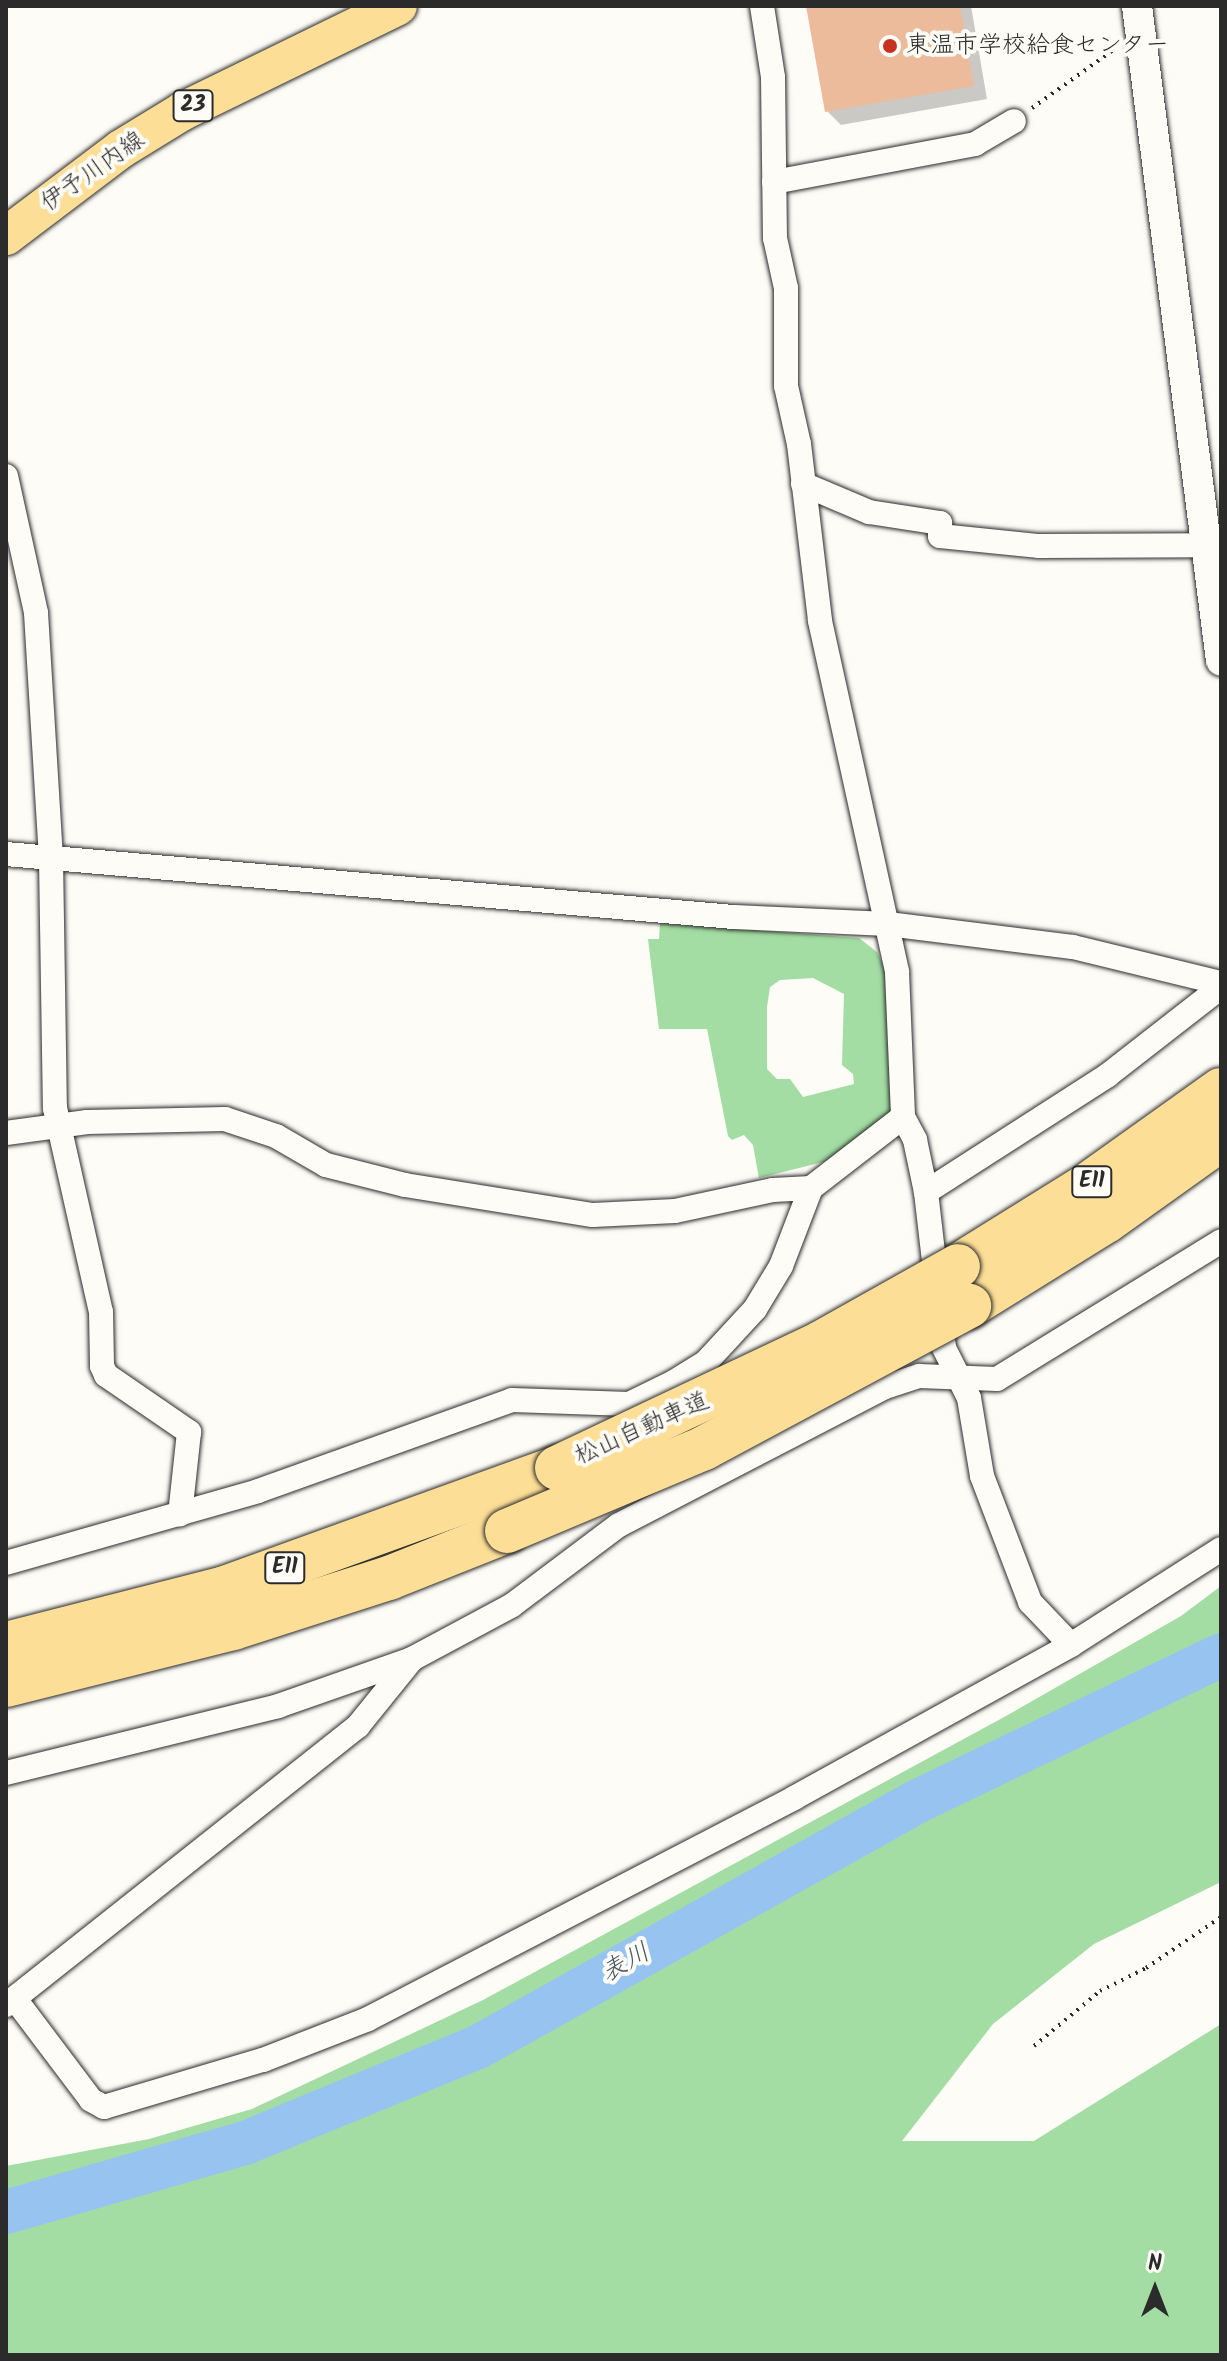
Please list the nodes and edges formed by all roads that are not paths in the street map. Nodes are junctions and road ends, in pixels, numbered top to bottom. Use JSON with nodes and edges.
{"nodes":[{"id":1,"x":398,"y":6,"type":"edge"},
{"id":2,"x":762,"y":6,"type":"edge"},
{"id":3,"x":1139,"y":18,"type":"edge"},
{"id":4,"x":1014,"y":121,"type":"road end"},
{"id":5,"x":774,"y":182,"type":"junction"},
{"id":6,"x":6,"y":236,"type":"edge"},
{"id":7,"x":6,"y":476,"type":"edge"},
{"id":8,"x":803,"y":484,"type":"junction"},
{"id":9,"x":1213,"y":542,"type":"edge"},
{"id":10,"x":1221,"y":661,"type":"edge"},
{"id":11,"x":6,"y":854,"type":"edge"},
{"id":12,"x":51,"y":859,"type":"junction"},
{"id":13,"x":888,"y":924,"type":"junction"},
{"id":14,"x":1221,"y":985,"type":"edge"},
{"id":15,"x":1221,"y":1090,"type":"edge"},
{"id":16,"x":903,"y":1117,"type":"junction"},
{"id":17,"x":59,"y":1125,"type":"junction"},
{"id":18,"x":6,"y":1133,"type":"edge"},
{"id":19,"x":1221,"y":1139,"type":"edge"},
{"id":20,"x":811,"y":1188,"type":"junction"},
{"id":21,"x":926,"y":1192,"type":"junction"},
{"id":22,"x":1221,"y":1241,"type":"edge"},
{"id":23,"x":963,"y":1286,"type":"junction"},
{"id":24,"x":954,"y":1376,"type":"junction"},
{"id":25,"x":629,"y":1404,"type":"junction"},
{"id":26,"x":180,"y":1515,"type":"junction"},
{"id":27,"x":619,"y":1525,"type":"junction"},
{"id":28,"x":1221,"y":1549,"type":"edge"},
{"id":29,"x":6,"y":1563,"type":"edge"},
{"id":30,"x":6,"y":1644,"type":"edge"},
{"id":31,"x":1071,"y":1645,"type":"junction"},
{"id":32,"x":412,"y":1659,"type":"junction"},
{"id":33,"x":6,"y":1685,"type":"edge"},
{"id":34,"x":6,"y":1773,"type":"edge"},
{"id":35,"x":11,"y":2002,"type":"edge"}],
"edges":[{"from":1,"to":6,"type":"main road","name":"伊予川内線","number":"23"},
{"from":2,"to":5,"type":"street"},
{"from":3,"to":9,"type":"street"},
{"from":4,"to":5,"type":"street"},
{"from":5,"to":8,"type":"street"},
{"from":7,"to":12,"type":"street"},
{"from":8,"to":9,"type":"street"},
{"from":8,"to":13,"type":"street"},
{"from":9,"to":10,"type":"street"},
{"from":11,"to":12,"type":"street"},
{"from":12,"to":13,"type":"street"},
{"from":12,"to":17,"type":"street"},
{"from":13,"to":14,"type":"street"},
{"from":13,"to":16,"type":"street"},
{"from":14,"to":21,"type":"street"},
{"from":15,"to":23,"type":"highway","name":"松山自動車道","number":"E11"},
{"from":16,"to":20,"type":"street"},
{"from":16,"to":21,"type":"street"},
{"from":17,"to":18,"type":"street"},
{"from":17,"to":20,"type":"street"},
{"from":17,"to":26,"type":"street"},
{"from":19,"to":23,"type":"highway","name":"松山自動車道","number":"E11"},
{"from":20,"to":25,"type":"street"},
{"from":21,"to":24,"type":"street"},
{"from":22,"to":24,"type":"street"},
{"from":23,"to":30,"type":"highway","name":"松山自動車道","number":"E11","bridge":true},
{"from":23,"to":33,"type":"highway","name":"松山自動車道","number":"E11","bridge":true},
{"from":24,"to":27,"type":"street"},
{"from":24,"to":31,"type":"street"},
{"from":25,"to":26,"type":"street"},
{"from":25,"to":27,"type":"street"},
{"from":26,"to":29,"type":"street"},
{"from":27,"to":32,"type":"street"},
{"from":28,"to":31,"type":"street"},
{"from":31,"to":35,"type":"street"},
{"from":32,"to":34,"type":"street"},
{"from":32,"to":35,"type":"street"}]}
